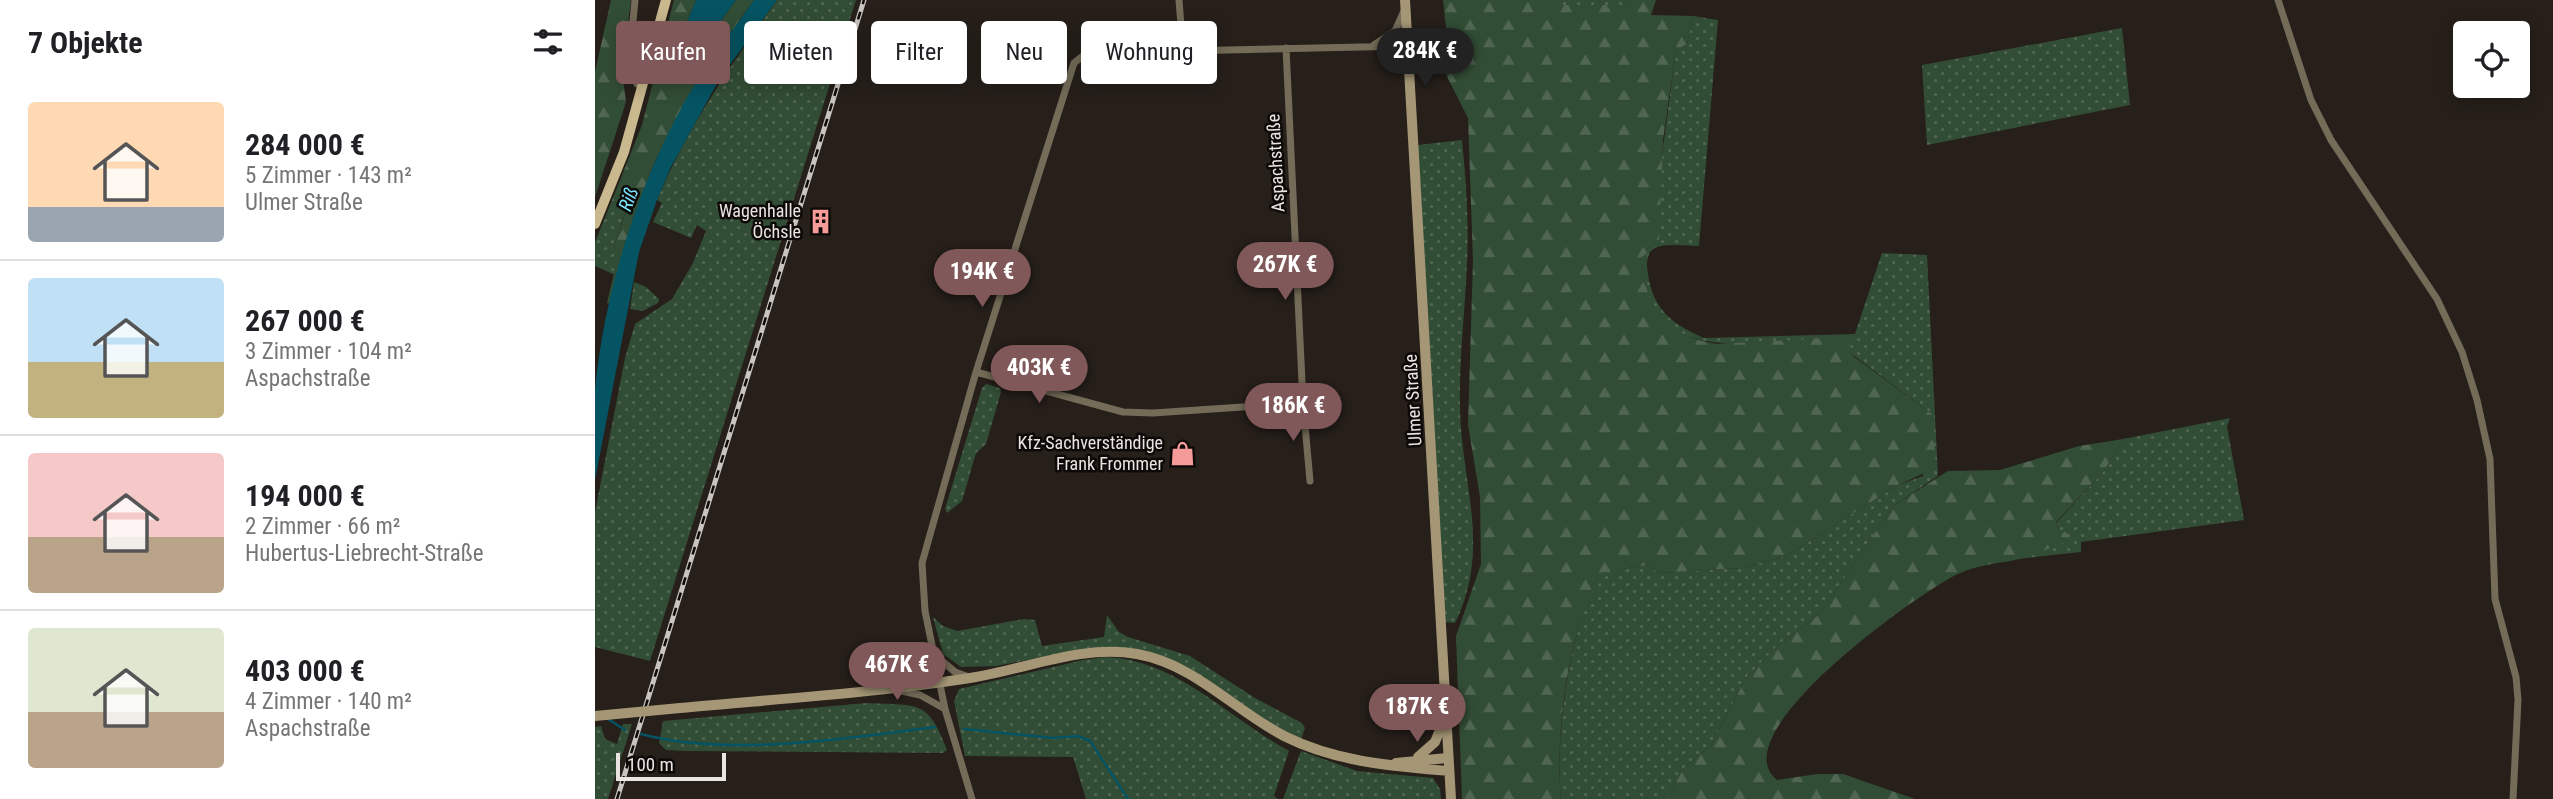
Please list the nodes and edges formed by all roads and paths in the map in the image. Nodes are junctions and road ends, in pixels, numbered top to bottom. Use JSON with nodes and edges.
{"nodes":[{"id":1,"x":635,"y":0,"type":"edge"},
{"id":2,"x":666,"y":0,"type":"edge"},
{"id":3,"x":1179,"y":0,"type":"edge"},
{"id":4,"x":2278,"y":0,"type":"edge"},
{"id":5,"x":1405,"y":3,"type":"edge"},
{"id":6,"x":1181,"y":21,"type":"edge"},
{"id":7,"x":1408,"y":46,"type":"junction"},
{"id":8,"x":1370,"y":47,"type":"junction"},
{"id":9,"x":1286,"y":48,"type":"junction"},
{"id":10,"x":1217,"y":50,"type":"edge"},
{"id":11,"x":1081,"y":57,"type":"edge"},
{"id":12,"x":642,"y":86,"type":"junction"},
{"id":13,"x":595,"y":224,"type":"edge"},
{"id":14,"x":976,"y":372,"type":"junction"},
{"id":15,"x":1303,"y":403,"type":"junction"},
{"id":16,"x":1310,"y":481,"type":"dead end"},
{"id":17,"x":934,"y":653,"type":"junction"},
{"id":18,"x":973,"y":678,"type":"junction"},
{"id":19,"x":940,"y":682,"type":"junction"},
{"id":20,"x":886,"y":688,"type":"junction"},
{"id":21,"x":945,"y":709,"type":"junction"},
{"id":22,"x":595,"y":716,"type":"edge"},
{"id":23,"x":1444,"y":718,"type":"junction"},
{"id":24,"x":1447,"y":758,"type":"junction"},
{"id":25,"x":1414,"y":760,"type":"junction"},
{"id":26,"x":1389,"y":764,"type":"junction"},
{"id":27,"x":1448,"y":771,"type":"junction"},
{"id":28,"x":972,"y":799,"type":"edge"},
{"id":29,"x":1451,"y":799,"type":"edge"},
{"id":30,"x":2513,"y":799,"type":"edge"}],
"edges":[{"from":1,"to":12,"type":"street"},
{"from":2,"to":12,"type":"main road"},
{"from":3,"to":6,"type":"street"},
{"from":4,"to":30,"type":"street"},
{"from":5,"to":7,"type":"main road","name":"Ulmer Straße"},
{"from":5,"to":8,"type":"street"},
{"from":7,"to":8,"type":"street"},
{"from":7,"to":23,"type":"main road","name":"Ulmer Straße"},
{"from":8,"to":9,"type":"street"},
{"from":9,"to":10,"type":"street"},
{"from":9,"to":15,"type":"street","name":"Aspachstraße"},
{"from":11,"to":14,"type":"street"},
{"from":12,"to":13,"type":"main road"},
{"from":14,"to":15,"type":"street"},
{"from":14,"to":17,"type":"street"},
{"from":15,"to":16,"type":"street","name":"Aspachstraße"},
{"from":17,"to":18,"type":"street"},
{"from":17,"to":19,"type":"street"},
{"from":18,"to":19,"type":"main road"},
{"from":18,"to":26,"type":"main road"},
{"from":19,"to":20,"type":"main road"},
{"from":19,"to":21,"type":"street"},
{"from":20,"to":21,"type":"street"},
{"from":20,"to":22,"type":"main road","bridge":true},
{"from":21,"to":28,"type":"street"},
{"from":23,"to":24,"type":"main road","name":"Ulmer Straße"},
{"from":23,"to":25,"type":"main road"},
{"from":24,"to":25,"type":"main road"},
{"from":24,"to":27,"type":"main road","name":"Ulmer Straße"},
{"from":25,"to":26,"type":"main road"},
{"from":26,"to":27,"type":"main road"},
{"from":27,"to":29,"type":"main road","name":"Ulmer Straße"}]}
